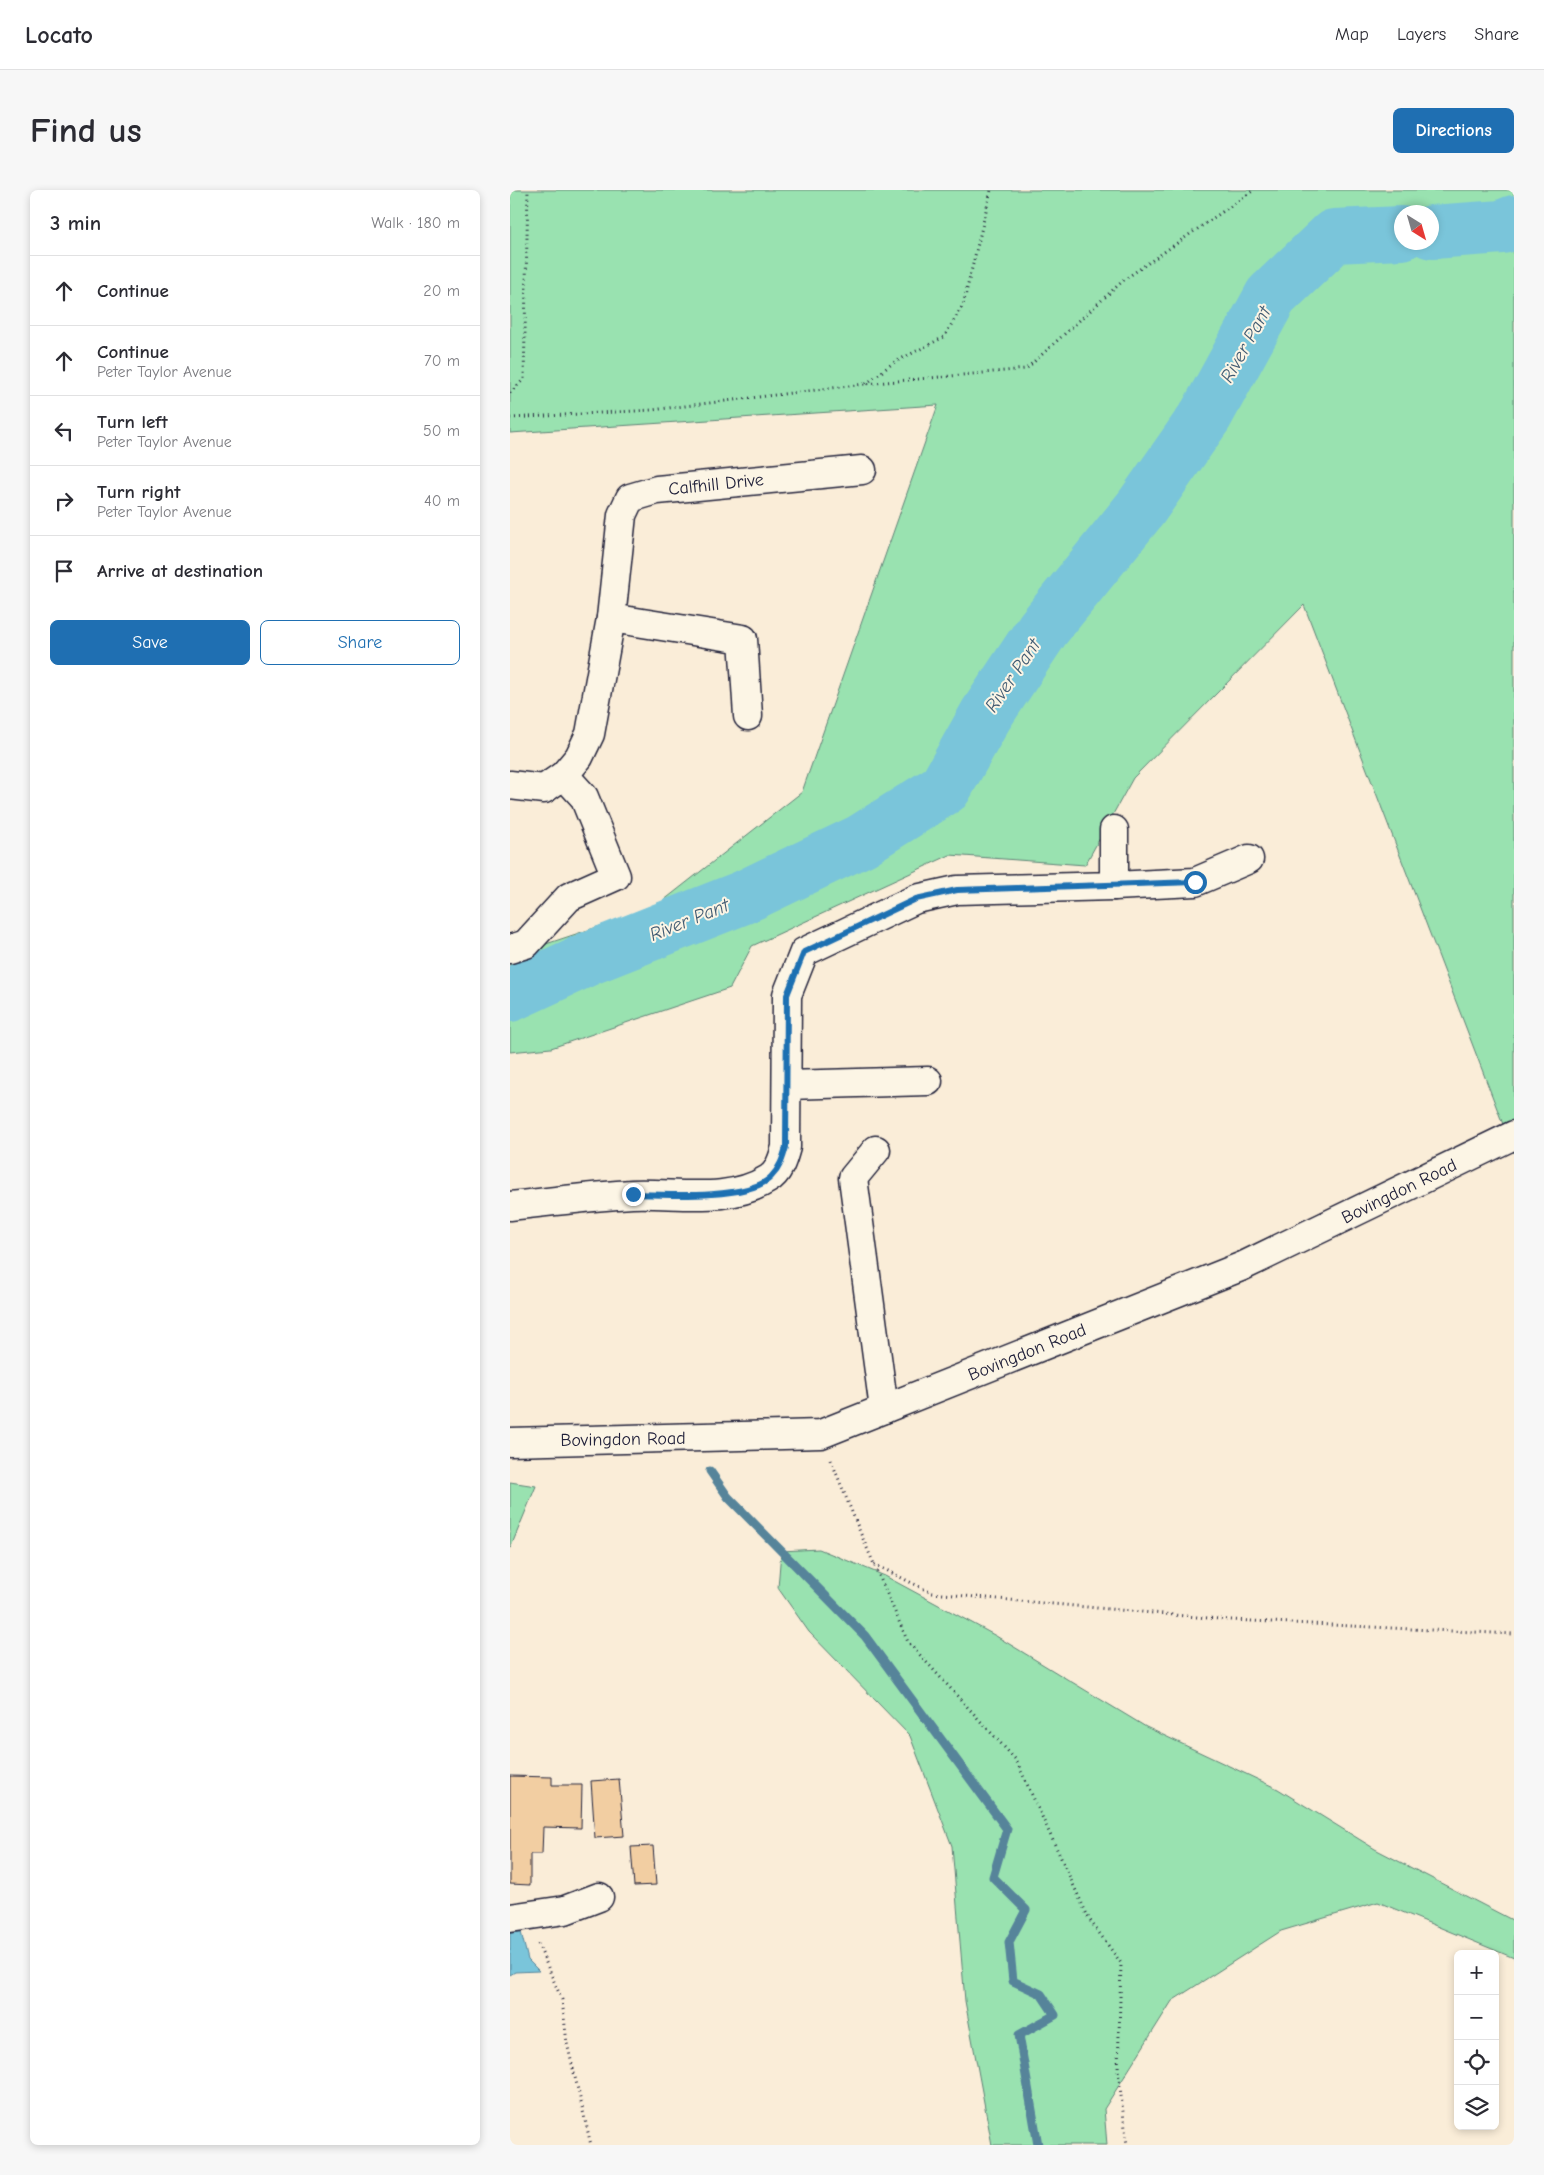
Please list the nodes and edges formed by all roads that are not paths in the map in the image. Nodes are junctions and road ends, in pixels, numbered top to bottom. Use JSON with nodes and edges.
{"nodes":[{"id":1,"x":862,"y":470,"type":"dead end"},
{"id":2,"x":610,"y":618,"type":"junction"},
{"id":3,"x":748,"y":716,"type":"dead end"},
{"id":4,"x":564,"y":775,"type":"junction"},
{"id":5,"x":510,"y":785,"type":"edge"},
{"id":6,"x":1114,"y":830,"type":"dead end"},
{"id":7,"x":1249,"y":859,"type":"dead end"},
{"id":8,"x":1114,"y":886,"type":"junction"},
{"id":9,"x":510,"y":949,"type":"edge"},
{"id":10,"x":928,"y":1081,"type":"dead end"},
{"id":11,"x":787,"y":1085,"type":"junction"},
{"id":12,"x":1514,"y":1135,"type":"edge"},
{"id":13,"x":876,"y":1150,"type":"dead end"},
{"id":14,"x":510,"y":1206,"type":"edge"},
{"id":15,"x":884,"y":1409,"type":"junction"},
{"id":16,"x":510,"y":1442,"type":"edge"},
{"id":17,"x":599,"y":1897,"type":"dead end"},
{"id":18,"x":518,"y":1917,"type":"edge"}],
"edges":[{"from":1,"to":2,"type":"street","name":"Calfhill Drive"},
{"from":2,"to":3,"type":"street"},
{"from":2,"to":4,"type":"street","name":"Calfhill Drive"},
{"from":4,"to":5,"type":"street","name":"Calfhill Drive"},
{"from":4,"to":9,"type":"street"},
{"from":6,"to":8,"type":"street"},
{"from":7,"to":8,"type":"street"},
{"from":8,"to":11,"type":"street"},
{"from":10,"to":11,"type":"street"},
{"from":11,"to":14,"type":"street"},
{"from":12,"to":15,"type":"street","name":"Bovingdon Road"},
{"from":13,"to":15,"type":"street"},
{"from":15,"to":16,"type":"street","name":"Bovingdon Road"},
{"from":17,"to":18,"type":"street"}]}
